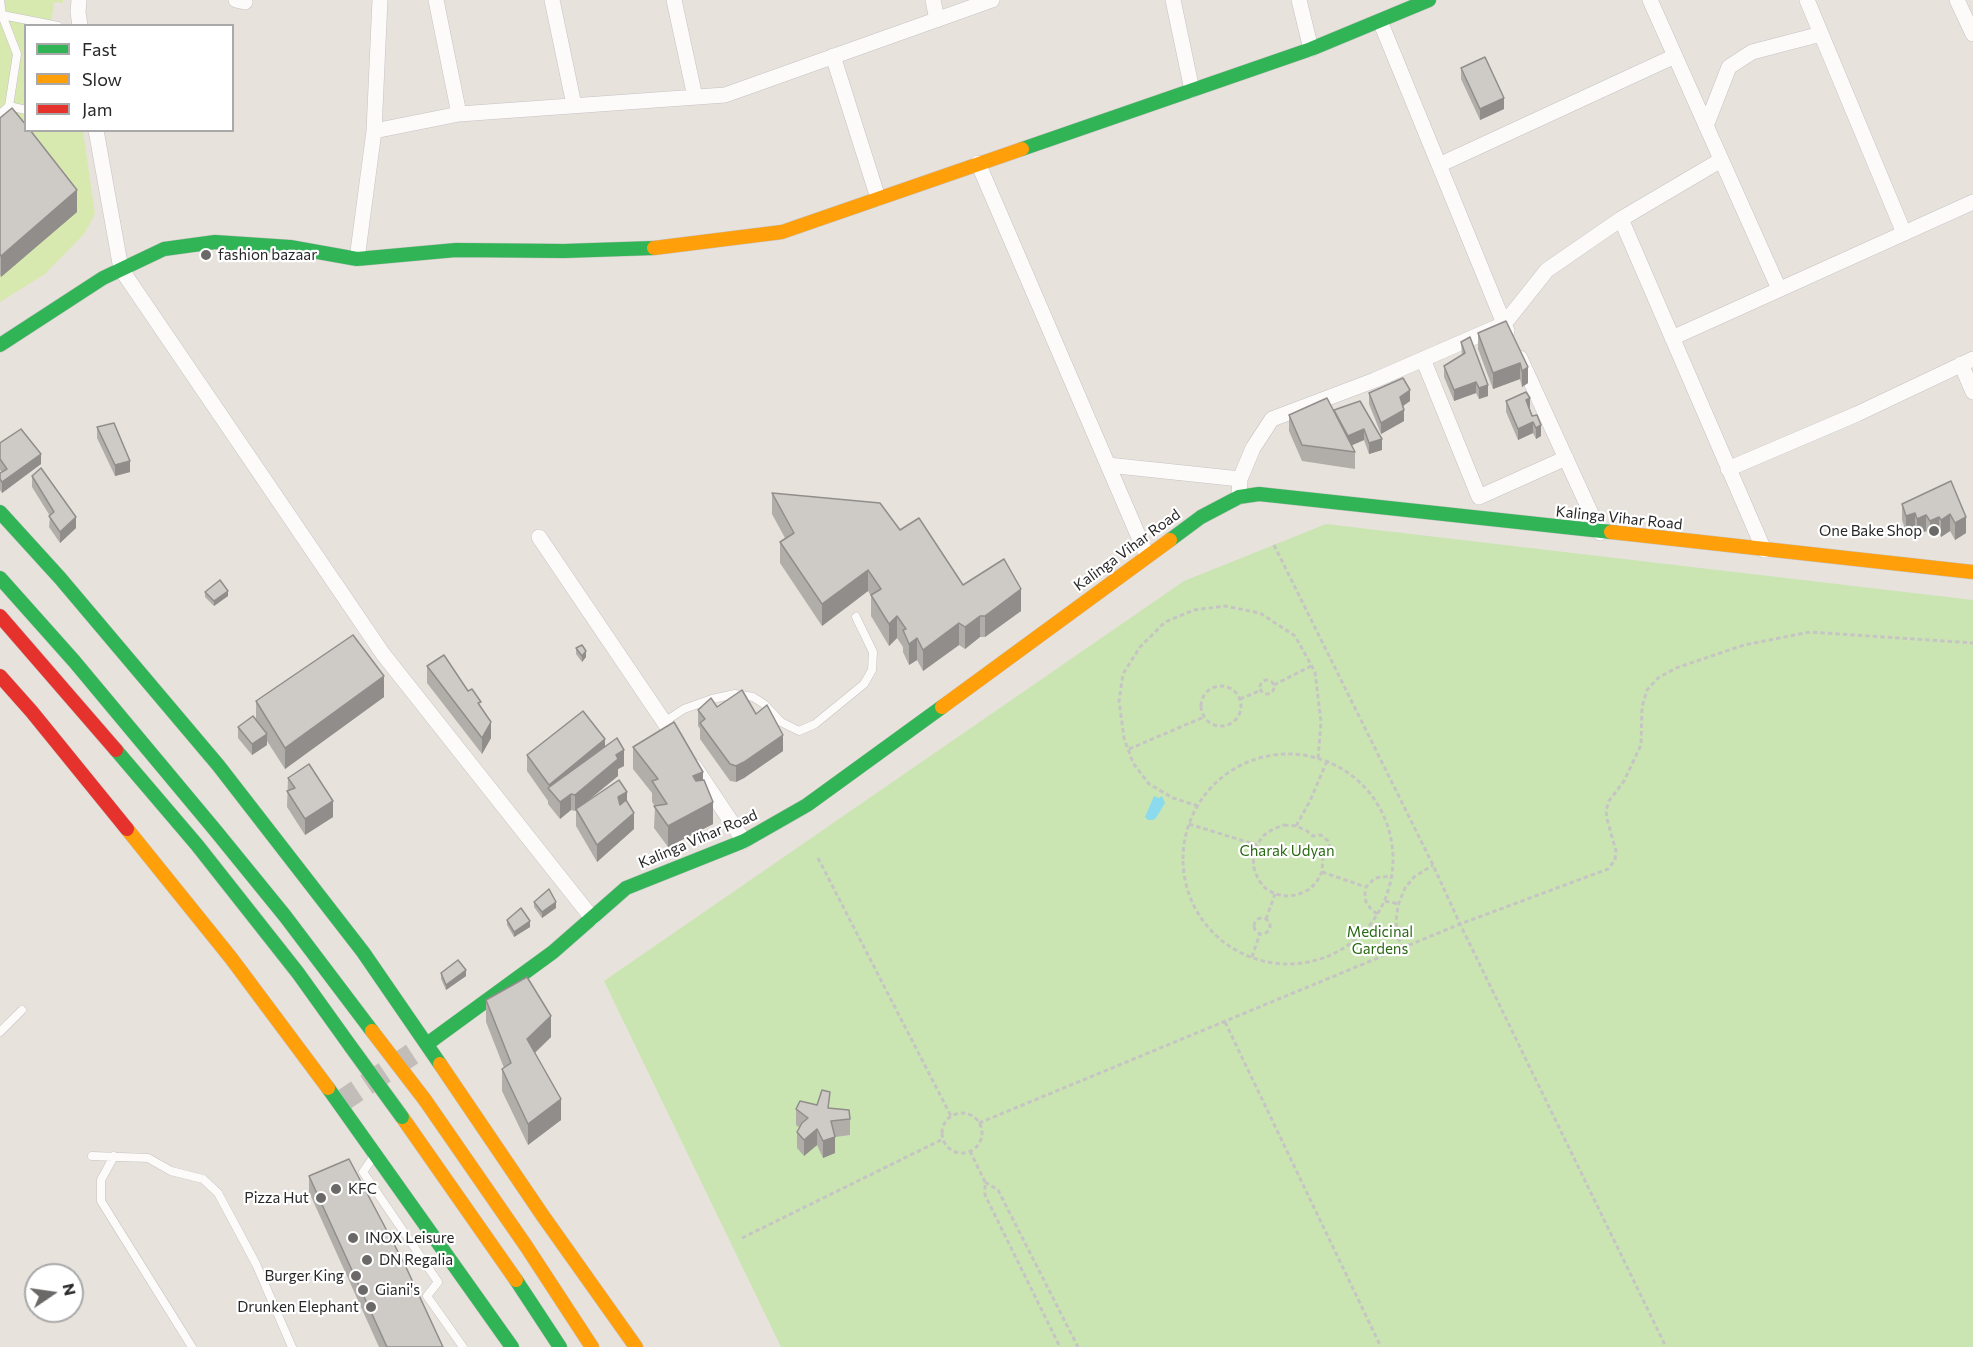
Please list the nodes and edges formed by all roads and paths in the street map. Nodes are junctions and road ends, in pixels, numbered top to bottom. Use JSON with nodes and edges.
{"nodes":[{"id":1,"x":0,"y":0,"type":"edge"},
{"id":2,"x":79,"y":0,"type":"edge"},
{"id":3,"x":380,"y":0,"type":"edge"},
{"id":4,"x":436,"y":0,"type":"edge"},
{"id":5,"x":552,"y":0,"type":"edge"},
{"id":6,"x":674,"y":0,"type":"edge"},
{"id":7,"x":933,"y":0,"type":"edge"},
{"id":8,"x":992,"y":0,"type":"edge"},
{"id":9,"x":1173,"y":0,"type":"edge"},
{"id":10,"x":1299,"y":0,"type":"edge"},
{"id":11,"x":1650,"y":0,"type":"edge"},
{"id":12,"x":1807,"y":0,"type":"edge"},
{"id":13,"x":1957,"y":0,"type":"edge"},
{"id":14,"x":1421,"y":2,"type":"edge"},
{"id":15,"x":1,"y":15,"type":"edge"},
{"id":16,"x":937,"y":20,"type":"junction"},
{"id":17,"x":1380,"y":21,"type":"junction"},
{"id":18,"x":48,"y":24,"type":"edge"},
{"id":19,"x":80,"y":24,"type":"edge"},
{"id":20,"x":1821,"y":34,"type":"junction"},
{"id":21,"x":1973,"y":34,"type":"edge"},
{"id":22,"x":1311,"y":49,"type":"junction"},
{"id":23,"x":833,"y":56,"type":"junction"},
{"id":24,"x":1675,"y":56,"type":"junction"},
{"id":25,"x":1191,"y":90,"type":"junction"},
{"id":26,"x":695,"y":97,"type":"junction"},
{"id":27,"x":574,"y":105,"type":"junction"},
{"id":28,"x":9,"y":106,"type":"junction"},
{"id":29,"x":24,"y":110,"type":"edge"},
{"id":30,"x":0,"y":114,"type":"edge"},
{"id":31,"x":459,"y":114,"type":"junction"},
{"id":32,"x":1706,"y":126,"type":"junction"},
{"id":33,"x":374,"y":131,"type":"junction"},
{"id":34,"x":96,"y":132,"type":"edge"},
{"id":35,"x":1721,"y":160,"type":"junction"},
{"id":36,"x":978,"y":164,"type":"junction"},
{"id":37,"x":1439,"y":165,"type":"junction"},
{"id":38,"x":878,"y":198,"type":"junction"},
{"id":39,"x":1973,"y":202,"type":"edge"},
{"id":40,"x":1621,"y":219,"type":"junction"},
{"id":41,"x":1904,"y":233,"type":"junction"},
{"id":42,"x":357,"y":259,"type":"junction"},
{"id":43,"x":121,"y":269,"type":"junction"},
{"id":44,"x":1779,"y":289,"type":"junction"},
{"id":45,"x":1504,"y":324,"type":"junction"},
{"id":46,"x":1672,"y":338,"type":"junction"},
{"id":47,"x":0,"y":345,"type":"edge"},
{"id":48,"x":1423,"y":359,"type":"junction"},
{"id":49,"x":1967,"y":362,"type":"edge"},
{"id":50,"x":1973,"y":392,"type":"edge"},
{"id":51,"x":1566,"y":458,"type":"junction"},
{"id":52,"x":1108,"y":465,"type":"junction"},
{"id":53,"x":1728,"y":469,"type":"junction"},
{"id":54,"x":1240,"y":479,"type":"junction"},
{"id":55,"x":1239,"y":497,"type":"junction"},
{"id":56,"x":0,"y":512,"type":"edge"},
{"id":57,"x":1600,"y":533,"type":"junction"},
{"id":58,"x":539,"y":537,"type":"dead end"},
{"id":59,"x":1274,"y":545,"type":"dead end"},
{"id":60,"x":1764,"y":550,"type":"junction"},
{"id":61,"x":1147,"y":556,"type":"junction"},
{"id":62,"x":1973,"y":572,"type":"edge"},
{"id":63,"x":0,"y":578,"type":"edge"},
{"id":64,"x":0,"y":616,"type":"edge"},
{"id":65,"x":856,"y":617,"type":"dead end"},
{"id":66,"x":1973,"y":643,"type":"edge"},
{"id":67,"x":1311,"y":666,"type":"junction"},
{"id":68,"x":0,"y":676,"type":"edge"},
{"id":69,"x":1274,"y":685,"type":"junction"},
{"id":70,"x":1260,"y":690,"type":"junction"},
{"id":71,"x":1240,"y":699,"type":"junction"},
{"id":72,"x":1204,"y":717,"type":"junction"},
{"id":73,"x":664,"y":722,"type":"junction"},
{"id":74,"x":1128,"y":750,"type":"junction"},
{"id":75,"x":1318,"y":759,"type":"junction"},
{"id":76,"x":1328,"y":761,"type":"junction"},
{"id":77,"x":1198,"y":807,"type":"junction"},
{"id":78,"x":1189,"y":824,"type":"junction"},
{"id":79,"x":1296,"y":826,"type":"junction"},
{"id":80,"x":744,"y":841,"type":"junction"},
{"id":81,"x":1257,"y":845,"type":"junction"},
{"id":82,"x":818,"y":858,"type":"dead end"},
{"id":83,"x":1434,"y":865,"type":"junction"},
{"id":84,"x":1322,"y":872,"type":"junction"},
{"id":85,"x":1391,"y":876,"type":"junction"},
{"id":86,"x":1366,"y":887,"type":"junction"},
{"id":87,"x":1275,"y":894,"type":"junction"},
{"id":88,"x":1385,"y":901,"type":"junction"},
{"id":89,"x":1399,"y":904,"type":"junction"},
{"id":90,"x":1377,"y":914,"type":"junction"},
{"id":91,"x":592,"y":918,"type":"junction"},
{"id":92,"x":1266,"y":919,"type":"junction"},
{"id":93,"x":1460,"y":924,"type":"junction"},
{"id":94,"x":1260,"y":933,"type":"junction"},
{"id":95,"x":1402,"y":949,"type":"junction"},
{"id":96,"x":1252,"y":957,"type":"junction"},
{"id":97,"x":22,"y":1010,"type":"dead end"},
{"id":98,"x":1225,"y":1022,"type":"junction"},
{"id":99,"x":0,"y":1032,"type":"edge"},
{"id":100,"x":427,"y":1044,"type":"junction"},
{"id":101,"x":951,"y":1116,"type":"junction"},
{"id":102,"x":979,"y":1123,"type":"junction"},
{"id":103,"x":943,"y":1138,"type":"junction"},
{"id":104,"x":970,"y":1151,"type":"junction"},
{"id":105,"x":375,"y":1154,"type":"junction"},
{"id":106,"x":92,"y":1156,"type":"dead end"},
{"id":107,"x":114,"y":1156,"type":"junction"},
{"id":108,"x":985,"y":1182,"type":"junction"},
{"id":109,"x":742,"y":1238,"type":"dead end"},
{"id":110,"x":192,"y":1347,"type":"edge"},
{"id":111,"x":292,"y":1347,"type":"edge"},
{"id":112,"x":463,"y":1347,"type":"edge"},
{"id":113,"x":512,"y":1347,"type":"edge"},
{"id":114,"x":560,"y":1347,"type":"edge"},
{"id":115,"x":591,"y":1347,"type":"edge"},
{"id":116,"x":636,"y":1347,"type":"edge"},
{"id":117,"x":1060,"y":1347,"type":"edge"},
{"id":118,"x":1078,"y":1347,"type":"edge"},
{"id":119,"x":1381,"y":1347,"type":"edge"},
{"id":120,"x":1666,"y":1347,"type":"edge"}],
"edges":[{"from":1,"to":15,"type":"lane"},
{"from":2,"to":19,"type":"street"},
{"from":3,"to":33,"type":"street"},
{"from":4,"to":31,"type":"street"},
{"from":5,"to":27,"type":"street"},
{"from":6,"to":26,"type":"street"},
{"from":7,"to":16,"type":"street"},
{"from":8,"to":16,"type":"street"},
{"from":9,"to":25,"type":"street"},
{"from":10,"to":22,"type":"street"},
{"from":11,"to":24,"type":"street"},
{"from":12,"to":20,"type":"street"},
{"from":13,"to":21,"type":"street"},
{"from":14,"to":17,"type":"main road"},
{"from":15,"to":18,"type":"lane"},
{"from":15,"to":28,"type":"lane"},
{"from":16,"to":23,"type":"street"},
{"from":17,"to":22,"type":"main road"},
{"from":17,"to":37,"type":"street"},
{"from":20,"to":32,"type":"street"},
{"from":20,"to":41,"type":"street"},
{"from":22,"to":25,"type":"main road"},
{"from":23,"to":26,"type":"street"},
{"from":23,"to":38,"type":"street"},
{"from":24,"to":32,"type":"street"},
{"from":24,"to":37,"type":"street"},
{"from":25,"to":36,"type":"main road"},
{"from":26,"to":27,"type":"street"},
{"from":27,"to":31,"type":"street"},
{"from":28,"to":29,"type":"lane"},
{"from":28,"to":30,"type":"lane"},
{"from":31,"to":33,"type":"street"},
{"from":32,"to":35,"type":"street"},
{"from":33,"to":42,"type":"street"},
{"from":34,"to":43,"type":"street"},
{"from":35,"to":40,"type":"street"},
{"from":35,"to":44,"type":"street"},
{"from":36,"to":38,"type":"main road"},
{"from":36,"to":52,"type":"street"},
{"from":37,"to":45,"type":"street"},
{"from":38,"to":42,"type":"main road"},
{"from":39,"to":41,"type":"street"},
{"from":40,"to":45,"type":"street"},
{"from":40,"to":46,"type":"street"},
{"from":41,"to":44,"type":"street"},
{"from":42,"to":43,"type":"main road"},
{"from":43,"to":47,"type":"main road"},
{"from":43,"to":91,"type":"street"},
{"from":44,"to":46,"type":"street"},
{"from":45,"to":48,"type":"street"},
{"from":45,"to":51,"type":"street"},
{"from":46,"to":53,"type":"street"},
{"from":48,"to":51,"type":"street"},
{"from":48,"to":54,"type":"street"},
{"from":49,"to":50,"type":"street"},
{"from":49,"to":53,"type":"street"},
{"from":51,"to":57,"type":"street"},
{"from":52,"to":54,"type":"street"},
{"from":52,"to":61,"type":"street"},
{"from":53,"to":60,"type":"street"},
{"from":54,"to":55,"type":"street"},
{"from":55,"to":57,"type":"main road","name":"Kalinga Vihar Road"},
{"from":55,"to":61,"type":"main road","name":"Kalinga Vihar Road"},
{"from":56,"to":100,"type":"main road"},
{"from":57,"to":60,"type":"main road","name":"Kalinga Vihar Road"},
{"from":58,"to":73,"type":"street"},
{"from":59,"to":83,"type":"path"},
{"from":60,"to":62,"type":"main road","name":"Kalinga Vihar Road"},
{"from":61,"to":80,"type":"main road","name":"Kalinga Vihar Road"},
{"from":63,"to":115,"type":"main road","bridge":true},
{"from":64,"to":114,"type":"main road","bridge":true},
{"from":65,"to":73,"type":"lane"},
{"from":66,"to":93,"type":"path"},
{"from":67,"to":69,"type":"path"},
{"from":67,"to":74,"type":"path"},
{"from":67,"to":75,"type":"path"},
{"from":68,"to":105,"type":"main road"},
{"from":69,"to":70,"type":"path"},
{"from":69,"to":70,"type":"path"},
{"from":70,"to":71,"type":"path"},
{"from":71,"to":72,"type":"path"},
{"from":71,"to":72,"type":"path"},
{"from":72,"to":74,"type":"path"},
{"from":73,"to":80,"type":"street"},
{"from":74,"to":77,"type":"path"},
{"from":75,"to":76,"type":"path"},
{"from":75,"to":77,"type":"path"},
{"from":76,"to":79,"type":"path"},
{"from":76,"to":85,"type":"path"},
{"from":77,"to":78,"type":"path"},
{"from":78,"to":81,"type":"path"},
{"from":78,"to":96,"type":"path"},
{"from":79,"to":81,"type":"path"},
{"from":79,"to":84,"type":"path"},
{"from":80,"to":91,"type":"main road","name":"Kalinga Vihar Road"},
{"from":81,"to":87,"type":"path"},
{"from":82,"to":101,"type":"path"},
{"from":83,"to":89,"type":"path"},
{"from":83,"to":93,"type":"path"},
{"from":84,"to":86,"type":"path"},
{"from":84,"to":87,"type":"path"},
{"from":85,"to":86,"type":"path"},
{"from":85,"to":88,"type":"path"},
{"from":86,"to":90,"type":"path"},
{"from":87,"to":92,"type":"path"},
{"from":88,"to":89,"type":"path"},
{"from":88,"to":90,"type":"path"},
{"from":89,"to":95,"type":"path"},
{"from":90,"to":96,"type":"path"},
{"from":91,"to":100,"type":"main road","name":"Kalinga Vihar Road"},
{"from":92,"to":94,"type":"path"},
{"from":92,"to":94,"type":"path"},
{"from":93,"to":95,"type":"path"},
{"from":93,"to":120,"type":"path"},
{"from":94,"to":96,"type":"path"},
{"from":95,"to":98,"type":"path"},
{"from":97,"to":99,"type":"lane"},
{"from":98,"to":102,"type":"path"},
{"from":98,"to":119,"type":"path"},
{"from":100,"to":116,"type":"main road"},
{"from":101,"to":102,"type":"path"},
{"from":101,"to":103,"type":"path"},
{"from":102,"to":104,"type":"path"},
{"from":103,"to":104,"type":"path"},
{"from":103,"to":109,"type":"path"},
{"from":104,"to":108,"type":"path"},
{"from":105,"to":112,"type":"lane"},
{"from":105,"to":113,"type":"main road"},
{"from":106,"to":107,"type":"lane"},
{"from":107,"to":110,"type":"lane"},
{"from":107,"to":111,"type":"lane"},
{"from":108,"to":117,"type":"path"},
{"from":108,"to":118,"type":"path"}]}
